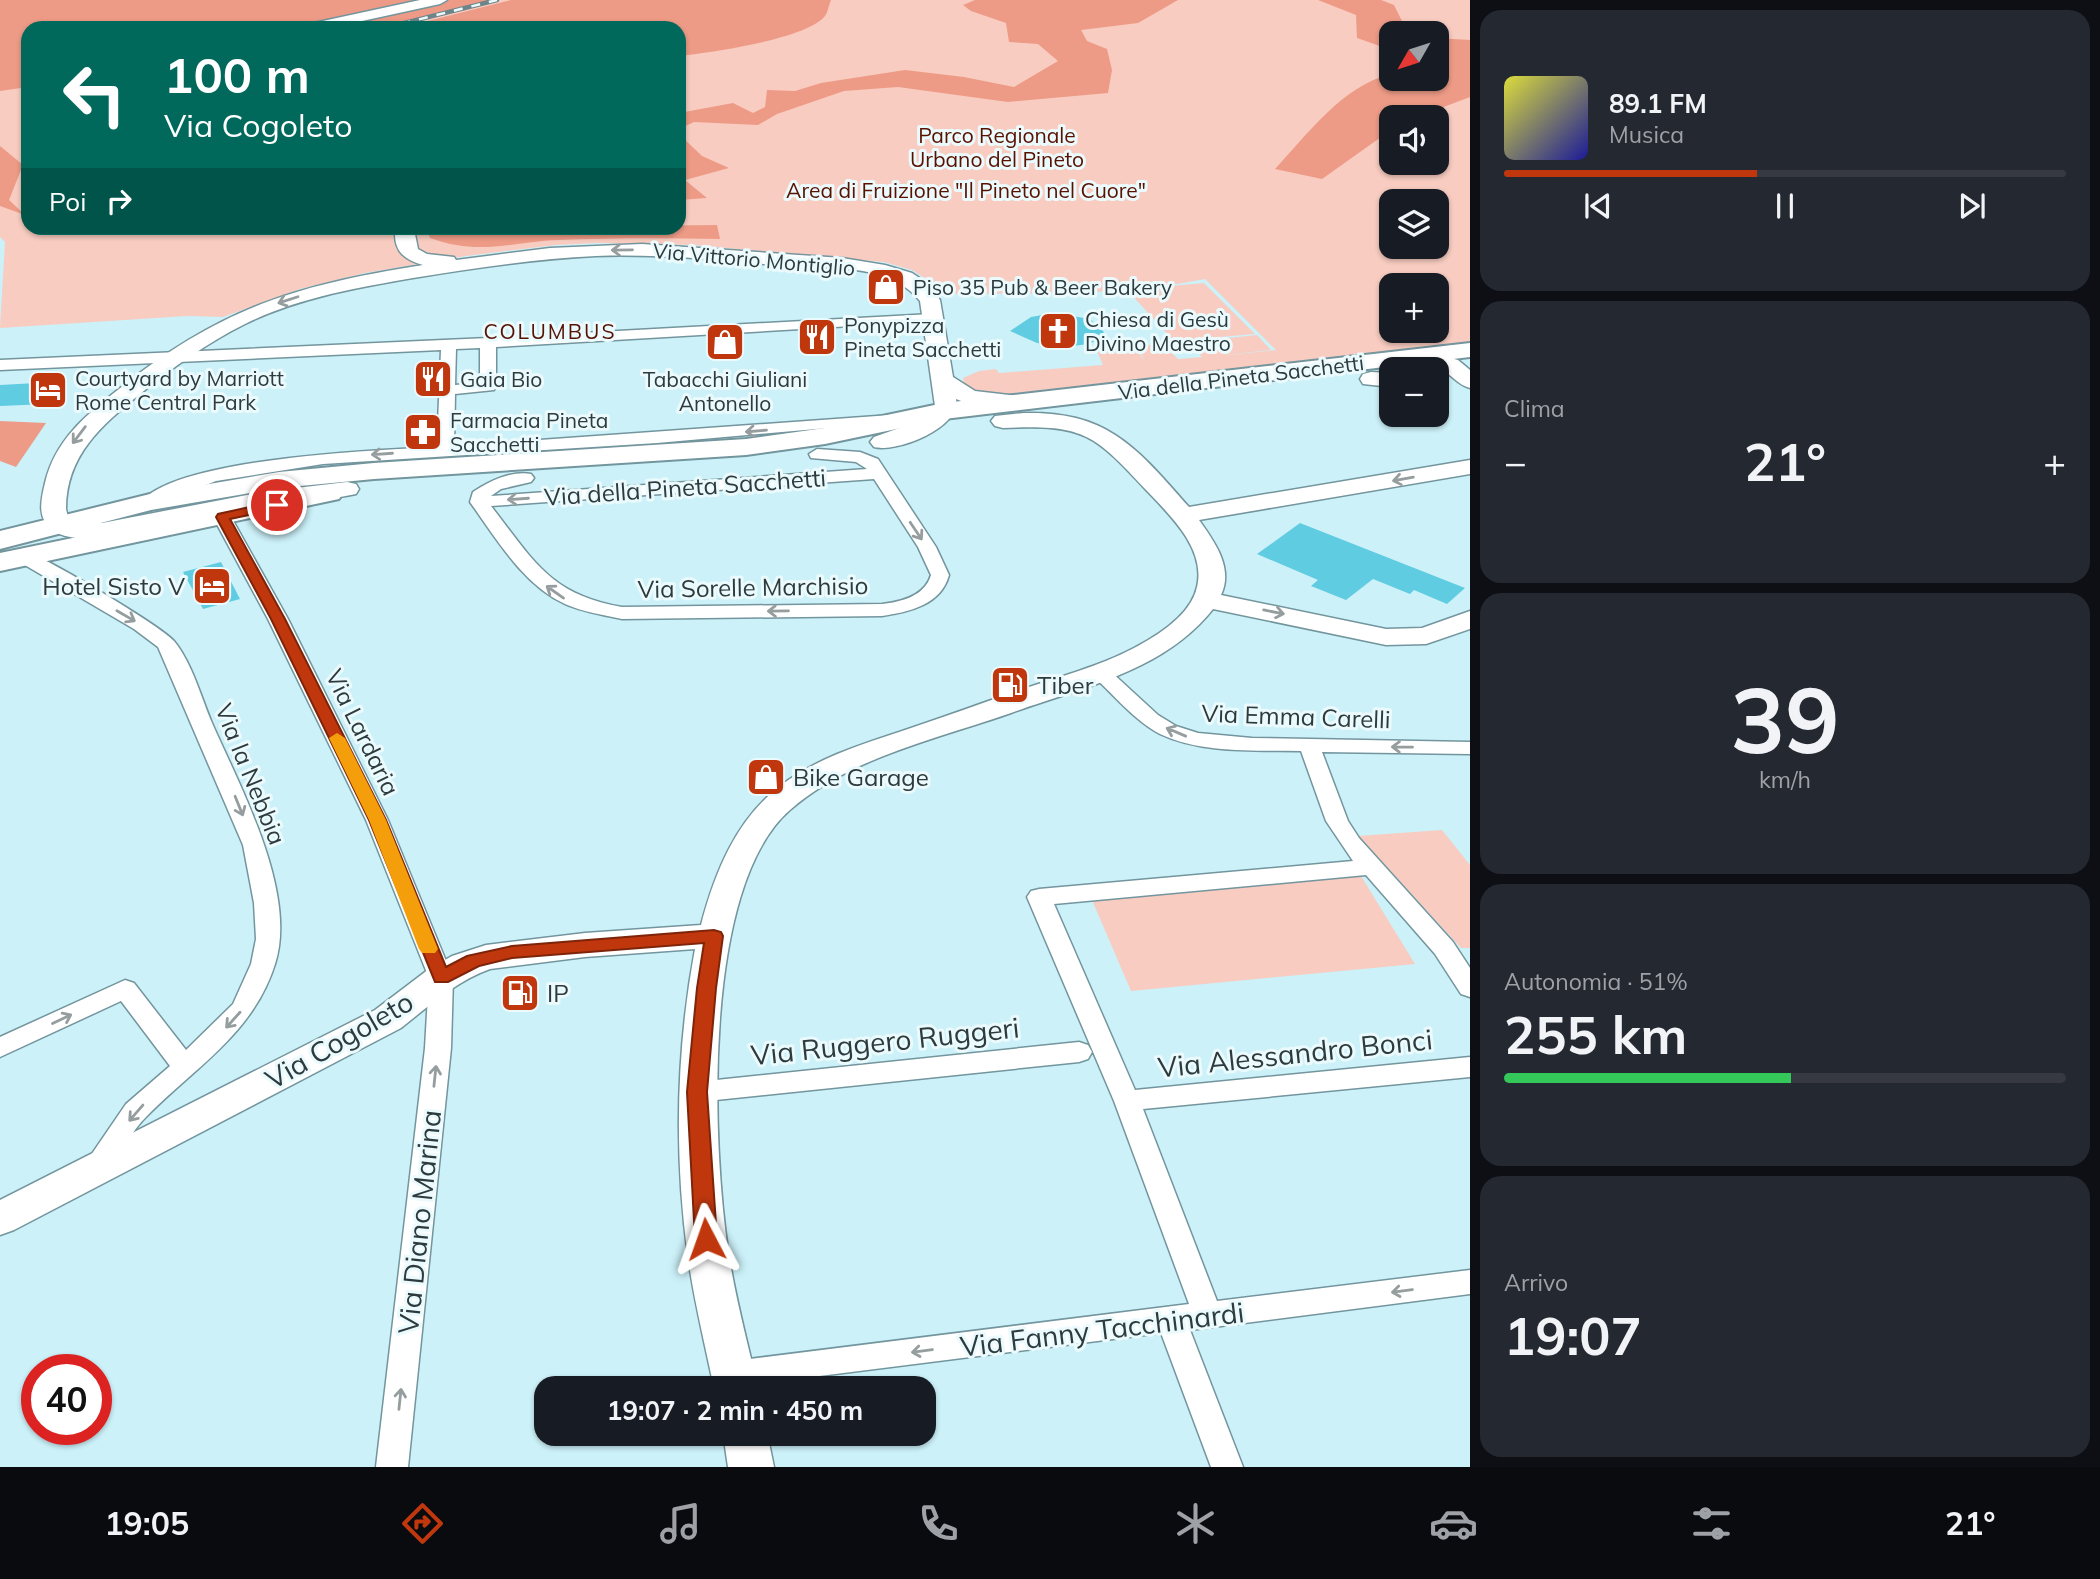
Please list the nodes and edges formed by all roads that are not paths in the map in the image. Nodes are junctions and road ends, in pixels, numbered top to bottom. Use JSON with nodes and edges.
{"nodes":[{"id":1,"x":440,"y":0,"type":"edge"},
{"id":2,"x":342,"y":21,"type":"edge"},
{"id":3,"x":404,"y":235,"type":"edge"},
{"id":4,"x":409,"y":235,"type":"edge"},
{"id":5,"x":489,"y":261,"type":"junction"},
{"id":6,"x":354,"y":282,"type":"junction"},
{"id":7,"x":932,"y":318,"type":"junction"},
{"id":8,"x":488,"y":343,"type":"junction"},
{"id":9,"x":449,"y":345,"type":"junction"},
{"id":10,"x":167,"y":359,"type":"junction"},
{"id":11,"x":0,"y":365,"type":"edge"},
{"id":12,"x":1451,"y":368,"type":"edge"},
{"id":13,"x":941,"y":379,"type":"junction"},
{"id":14,"x":1379,"y":379,"type":"edge"},
{"id":15,"x":447,"y":390,"type":"junction"},
{"id":16,"x":1470,"y":392,"type":"edge"},
{"id":17,"x":1060,"y":398,"type":"junction"},
{"id":18,"x":1024,"y":402,"type":"junction"},
{"id":19,"x":1093,"y":409,"type":"junction"},
{"id":20,"x":933,"y":413,"type":"junction"},
{"id":21,"x":1003,"y":421,"type":"junction"},
{"id":22,"x":882,"y":442,"type":"junction"},
{"id":23,"x":445,"y":450,"type":"junction"},
{"id":24,"x":1125,"y":453,"type":"junction"},
{"id":25,"x":817,"y":454,"type":"junction"},
{"id":26,"x":1470,"y":467,"type":"edge"},
{"id":27,"x":879,"y":473,"type":"junction"},
{"id":28,"x":525,"y":478,"type":"junction"},
{"id":29,"x":347,"y":489,"type":"junction"},
{"id":30,"x":150,"y":502,"type":"junction"},
{"id":31,"x":479,"y":502,"type":"junction"},
{"id":32,"x":1183,"y":515,"type":"junction"},
{"id":33,"x":222,"y":517,"type":"junction"},
{"id":34,"x":60,"y":524,"type":"junction"},
{"id":35,"x":0,"y":540,"type":"edge"},
{"id":36,"x":12,"y":559,"type":"edge"},
{"id":37,"x":1207,"y":600,"type":"junction"},
{"id":38,"x":1470,"y":619,"type":"edge"},
{"id":39,"x":1101,"y":673,"type":"junction"},
{"id":40,"x":1309,"y":745,"type":"junction"},
{"id":41,"x":1470,"y":748,"type":"edge"},
{"id":42,"x":1369,"y":867,"type":"junction"},
{"id":43,"x":714,"y":936,"type":"junction"},
{"id":44,"x":441,"y":978,"type":"junction"},
{"id":45,"x":1470,"y":988,"type":"edge"},
{"id":46,"x":0,"y":1048,"type":"edge"},
{"id":47,"x":1079,"y":1052,"type":"dead end"},
{"id":48,"x":185,"y":1067,"type":"junction"},
{"id":49,"x":1470,"y":1067,"type":"edge"},
{"id":50,"x":697,"y":1092,"type":"junction"},
{"id":51,"x":1126,"y":1101,"type":"junction"},
{"id":52,"x":97,"y":1168,"type":"junction"},
{"id":53,"x":0,"y":1219,"type":"edge"},
{"id":54,"x":1470,"y":1283,"type":"edge"},
{"id":55,"x":1208,"y":1316,"type":"junction"},
{"id":56,"x":1171,"y":1320,"type":"junction"},
{"id":57,"x":734,"y":1376,"type":"edge"},
{"id":58,"x":771,"y":1376,"type":"edge"},
{"id":59,"x":747,"y":1446,"type":"edge"},
{"id":60,"x":392,"y":1467,"type":"edge"},
{"id":61,"x":751,"y":1467,"type":"edge"},
{"id":62,"x":1227,"y":1467,"type":"edge"}],
"edges":[{"from":1,"to":2,"type":"street"},
{"from":3,"to":6,"type":"street","name":"Via Vittorio Montiglio"},
{"from":4,"to":5,"type":"street","name":"Via Vittorio Montiglio"},
{"from":5,"to":6,"type":"street","name":"Via Vittorio Montiglio"},
{"from":7,"to":5,"type":"street","name":"Via Vittorio Montiglio","one_way":true},
{"from":6,"to":10,"type":"street","one_way":true},
{"from":7,"to":8,"type":"street"},
{"from":7,"to":13,"type":"street","name":"Via Vittorio Montiglio"},
{"from":8,"to":9,"type":"street"},
{"from":8,"to":15,"type":"street"},
{"from":9,"to":10,"type":"street"},
{"from":9,"to":15,"type":"street"},
{"from":10,"to":11,"type":"street"},
{"from":10,"to":34,"type":"street","one_way":true},
{"from":12,"to":16,"type":"street","name":"Via della Pineta Sacchetti"},
{"from":12,"to":17,"type":"main road","name":"Via della Pineta Sacchetti"},
{"from":13,"to":18,"type":"street"},
{"from":13,"to":20,"type":"street","name":"Via Vittorio Montiglio"},
{"from":14,"to":19,"type":"main road","name":"Via della Pineta Sacchetti"},
{"from":15,"to":23,"type":"street"},
{"from":17,"to":18,"type":"main road","name":"Via della Pineta Sacchetti"},
{"from":17,"to":19,"type":"street","name":"Via della Pineta Sacchetti"},
{"from":18,"to":20,"type":"main road","name":"Via della Pineta Sacchetti"},
{"from":19,"to":21,"type":"main road","name":"Via della Pineta Sacchetti"},
{"from":19,"to":24,"type":"street"},
{"from":20,"to":22,"type":"street","name":"Via della Pineta Sacchetti"},
{"from":20,"to":23,"type":"street","name":"Via della Pineta Sacchetti","one_way":true},
{"from":20,"to":30,"type":"main road","name":"Via della Pineta Sacchetti"},
{"from":21,"to":22,"type":"main road","name":"Via della Pineta Sacchetti"},
{"from":21,"to":24,"type":"street"},
{"from":22,"to":25,"type":"main road","name":"Via della Pineta Sacchetti"},
{"from":23,"to":30,"type":"street","name":"Via della Pineta Sacchetti","one_way":true},
{"from":24,"to":32,"type":"street"},
{"from":25,"to":27,"type":"street","name":"Via della Pineta Sacchetti"},
{"from":25,"to":28,"type":"main road","name":"Via della Pineta Sacchetti"},
{"from":26,"to":32,"type":"street","one_way":true},
{"from":27,"to":31,"type":"street","name":"Via della Pineta Sacchetti","one_way":true},
{"from":27,"to":31,"type":"street","name":"Via Sorelle Marchisio","one_way":true},
{"from":28,"to":29,"type":"main road","name":"Via della Pineta Sacchetti"},
{"from":28,"to":31,"type":"street","name":"Via della Pineta Sacchetti"},
{"from":29,"to":33,"type":"main road","name":"Via della Pineta Sacchetti"},
{"from":29,"to":34,"type":"street","name":"Via della Pineta Sacchetti"},
{"from":30,"to":34,"type":"main road","name":"Via della Pineta Sacchetti"},
{"from":32,"to":37,"type":"street"},
{"from":33,"to":36,"type":"main road","name":"Via della Pineta Sacchetti"},
{"from":33,"to":44,"type":"street","name":"Via Lardaria"},
{"from":34,"to":35,"type":"main road","name":"Via della Pineta Sacchetti"},
{"from":36,"to":48,"type":"street","name":"Via la Nebbia","one_way":true},
{"from":37,"to":38,"type":"street","one_way":true},
{"from":37,"to":39,"type":"street"},
{"from":40,"to":39,"type":"street","name":"Via Emma Carelli","one_way":true},
{"from":39,"to":43,"type":"street"},
{"from":41,"to":40,"type":"street","name":"Via Emma Carelli","one_way":true},
{"from":40,"to":42,"type":"street"},
{"from":42,"to":45,"type":"street"},
{"from":42,"to":51,"type":"street"},
{"from":43,"to":44,"type":"street","name":"Via Cogoleto"},
{"from":43,"to":50,"type":"street"},
{"from":44,"to":52,"type":"street","name":"Via Cogoleto"},
{"from":60,"to":44,"type":"street","name":"Via Diano Marina","one_way":true},
{"from":46,"to":48,"type":"street","one_way":true},
{"from":47,"to":50,"type":"street","name":"Via Ruggero Ruggeri"},
{"from":48,"to":52,"type":"street","name":"Via Cogoleto","one_way":true},
{"from":49,"to":51,"type":"street","name":"Via Alessandro Bonci"},
{"from":50,"to":57,"type":"street"},
{"from":51,"to":55,"type":"street"},
{"from":52,"to":53,"type":"street","name":"Via Cogoleto"},
{"from":54,"to":55,"type":"street","name":"Via Fanny Tacchinardi","one_way":true},
{"from":55,"to":56,"type":"street","name":"Via Fanny Tacchinardi"},
{"from":56,"to":58,"type":"street","name":"Via Fanny Tacchinardi","one_way":true},
{"from":56,"to":62,"type":"street"},
{"from":59,"to":61,"type":"street"}]}
